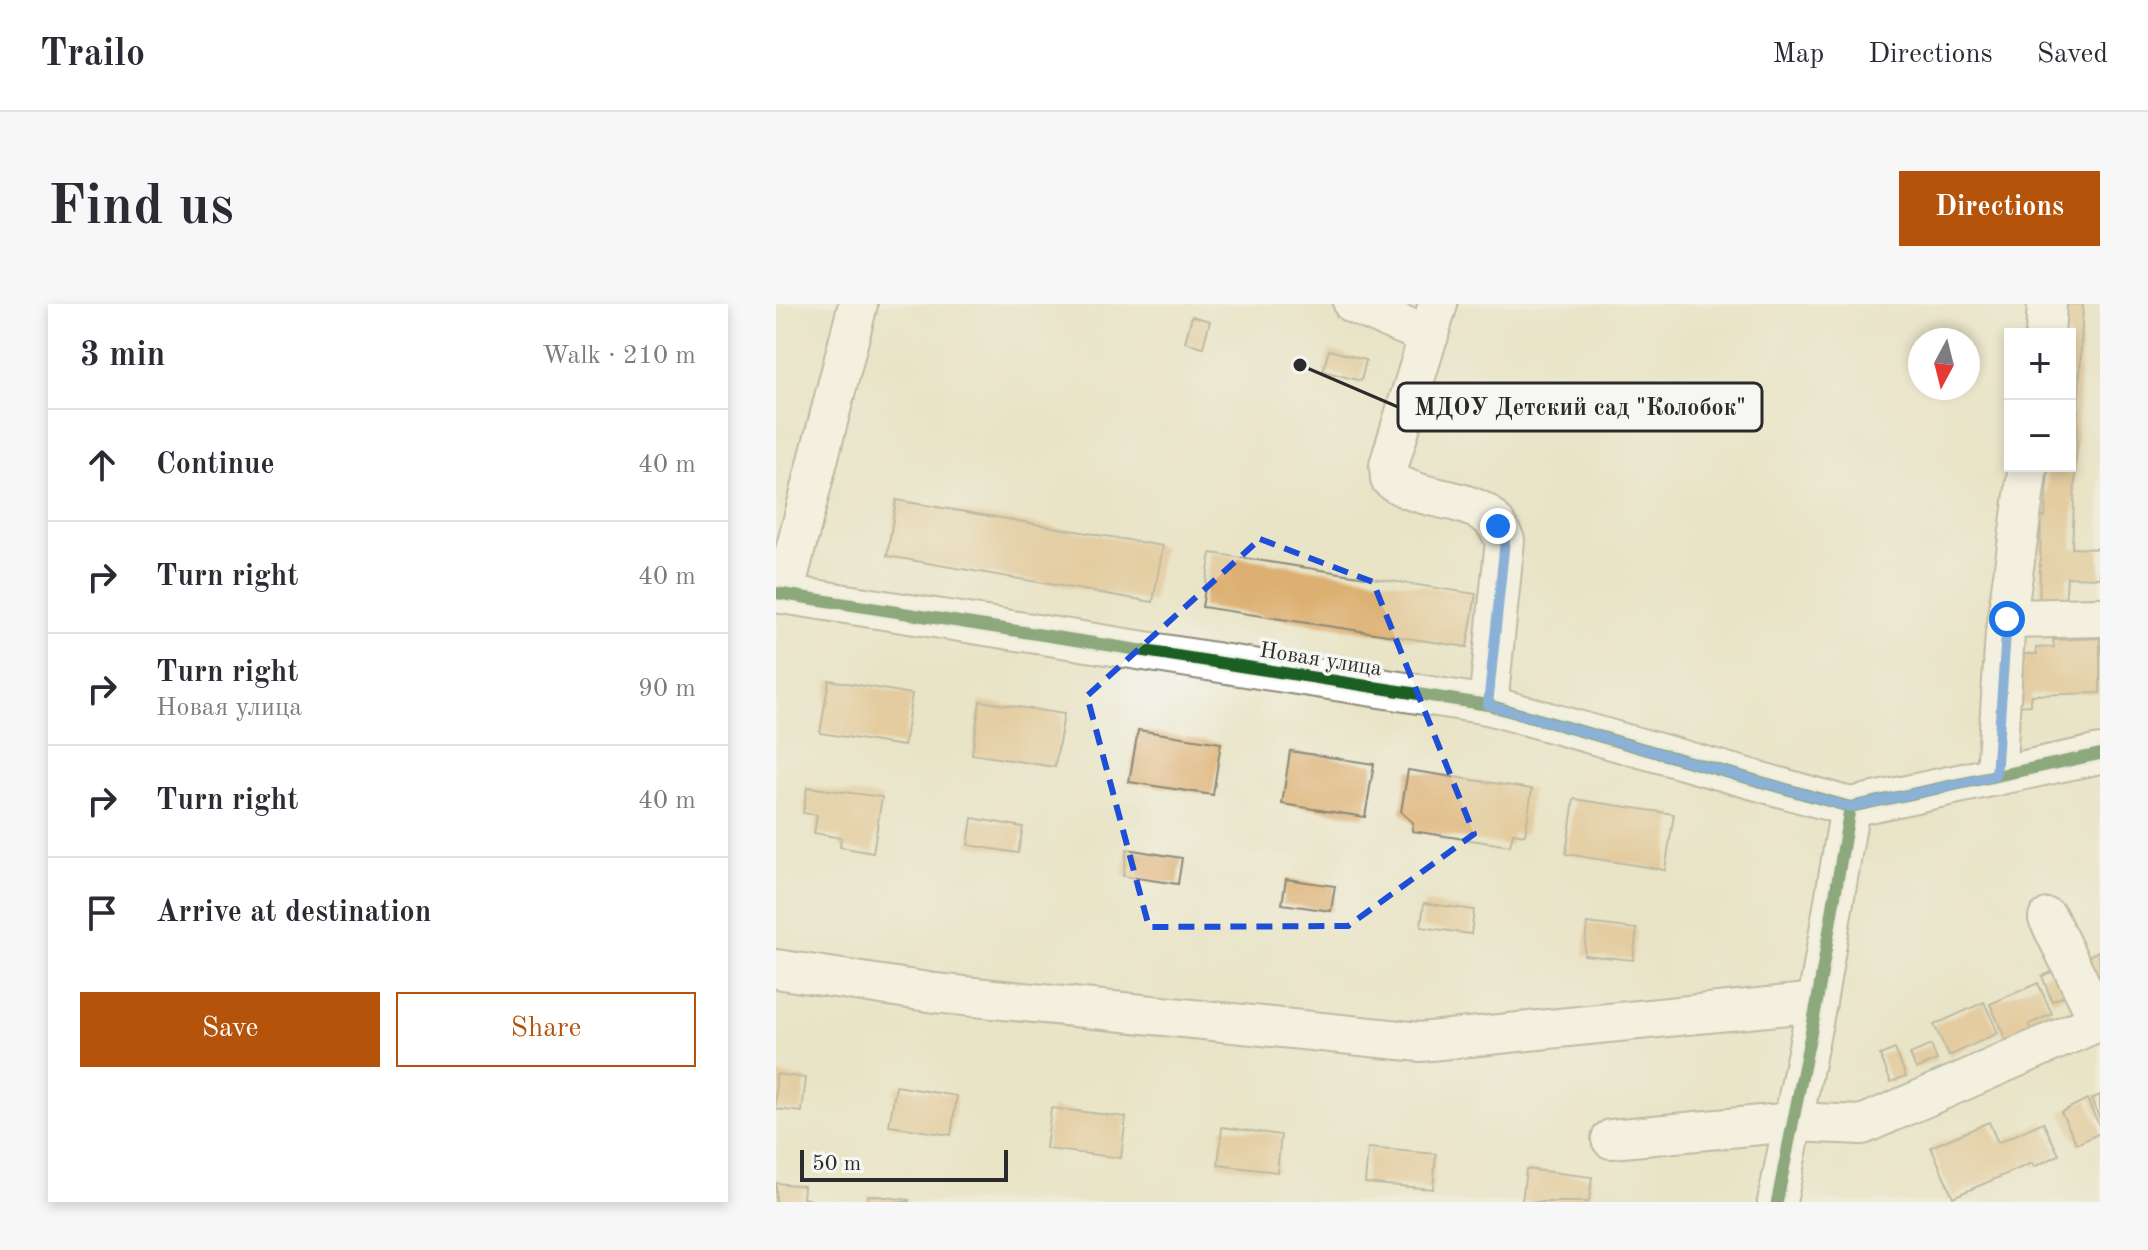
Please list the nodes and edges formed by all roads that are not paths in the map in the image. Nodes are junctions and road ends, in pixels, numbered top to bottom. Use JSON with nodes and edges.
{"nodes":[{"id":1,"x":858,"y":304,"type":"edge"},
{"id":2,"x":1353,"y":304,"type":"edge"},
{"id":3,"x":2047,"y":304,"type":"edge"},
{"id":4,"x":1433,"y":320,"type":"edge"},
{"id":5,"x":2045,"y":328,"type":"edge"},
{"id":6,"x":2027,"y":472,"type":"edge"},
{"id":7,"x":780,"y":593,"type":"edge"},
{"id":8,"x":2100,"y":617,"type":"edge"},
{"id":9,"x":2007,"y":619,"type":"junction"},
{"id":10,"x":1488,"y":705,"type":"junction"},
{"id":11,"x":2100,"y":754,"type":"edge"},
{"id":12,"x":1996,"y":776,"type":"junction"},
{"id":13,"x":1850,"y":807,"type":"junction"},
{"id":14,"x":2048,"y":918,"type":"dead end"},
{"id":15,"x":776,"y":969,"type":"edge"},
{"id":16,"x":1817,"y":1002,"type":"junction"},
{"id":17,"x":2099,"y":1022,"type":"edge"},
{"id":18,"x":1793,"y":1122,"type":"junction"},
{"id":19,"x":1611,"y":1139,"type":"dead end"},
{"id":20,"x":1777,"y":1202,"type":"edge"}],
"edges":[{"from":1,"to":7,"type":"street"},
{"from":2,"to":4,"type":"street"},
{"from":3,"to":5,"type":"street"},
{"from":4,"to":10,"type":"street"},
{"from":6,"to":9,"type":"street"},
{"from":7,"to":10,"type":"street","name":"Новая улица"},
{"from":8,"to":9,"type":"street"},
{"from":9,"to":12,"type":"street"},
{"from":10,"to":13,"type":"street","name":"Новая улица"},
{"from":11,"to":12,"type":"street"},
{"from":12,"to":13,"type":"street"},
{"from":13,"to":16,"type":"street"},
{"from":14,"to":17,"type":"street"},
{"from":15,"to":16,"type":"street"},
{"from":16,"to":18,"type":"street"},
{"from":17,"to":18,"type":"street"},
{"from":18,"to":19,"type":"street"},
{"from":18,"to":20,"type":"street"}]}
